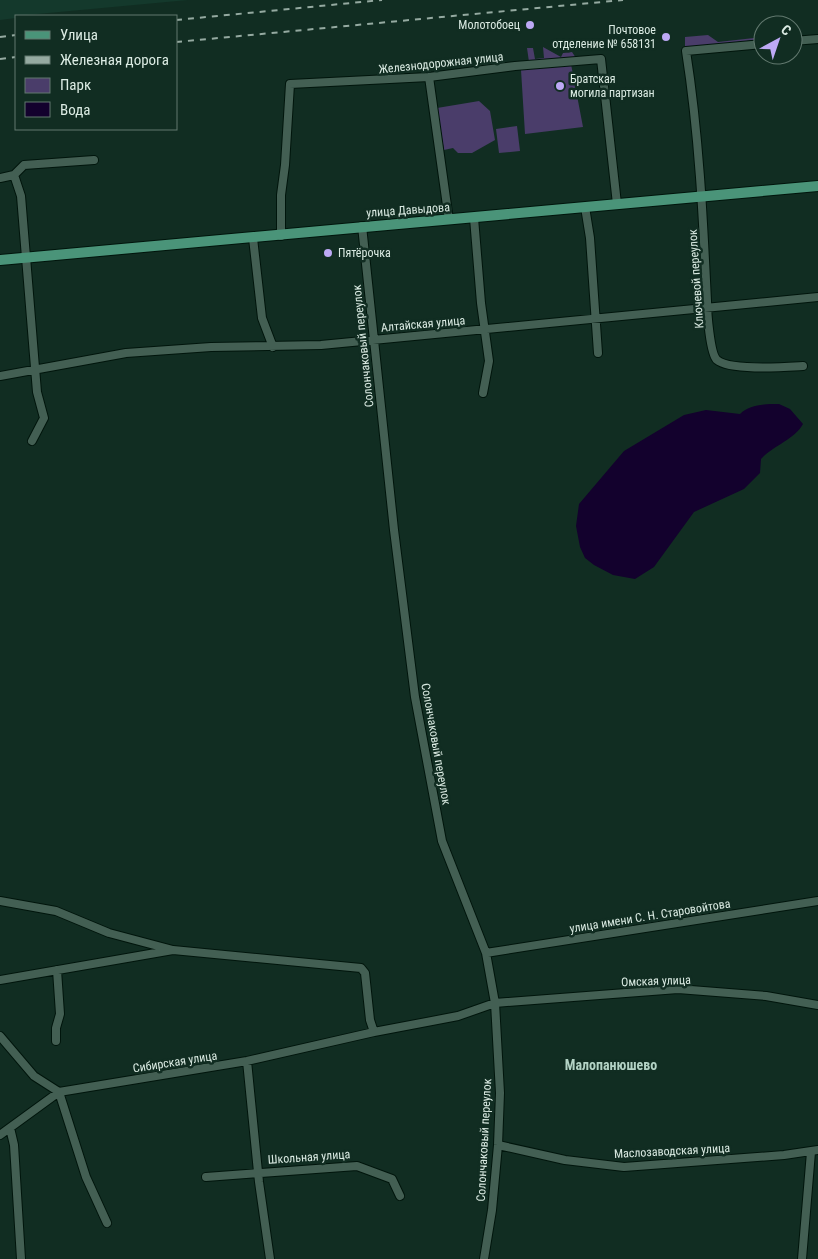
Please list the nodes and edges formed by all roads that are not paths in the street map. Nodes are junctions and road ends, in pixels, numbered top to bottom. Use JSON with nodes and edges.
{"nodes":[{"id":1,"x":818,"y":39,"type":"edge"},
{"id":2,"x":803,"y":40,"type":"edge"},
{"id":3,"x":753,"y":45,"type":"edge"},
{"id":4,"x":429,"y":77,"type":"junction"},
{"id":5,"x":94,"y":160,"type":"dead end"},
{"id":6,"x":14,"y":176,"type":"junction"},
{"id":7,"x":0,"y":178,"type":"edge"},
{"id":8,"x":818,"y":186,"type":"edge"},
{"id":9,"x":702,"y":197,"type":"junction"},
{"id":10,"x":617,"y":204,"type":"junction"},
{"id":11,"x":585,"y":207,"type":"junction"},
{"id":12,"x":474,"y":218,"type":"junction"},
{"id":13,"x":449,"y":220,"type":"junction"},
{"id":14,"x":362,"y":226,"type":"junction"},
{"id":15,"x":281,"y":236,"type":"junction"},
{"id":16,"x":253,"y":238,"type":"junction"},
{"id":17,"x":26,"y":258,"type":"junction"},
{"id":18,"x":0,"y":260,"type":"edge"},
{"id":19,"x":818,"y":297,"type":"edge"},
{"id":20,"x":707,"y":309,"type":"junction"},
{"id":21,"x":595,"y":319,"type":"junction"},
{"id":22,"x":486,"y":330,"type":"junction"},
{"id":23,"x":373,"y":339,"type":"junction"},
{"id":24,"x":273,"y":347,"type":"junction"},
{"id":25,"x":598,"y":353,"type":"dead end"},
{"id":26,"x":803,"y":366,"type":"dead end"},
{"id":27,"x":35,"y":368,"type":"junction"},
{"id":28,"x":0,"y":376,"type":"edge"},
{"id":29,"x":484,"y":392,"type":"dead end"},
{"id":30,"x":32,"y":441,"type":"dead end"},
{"id":31,"x":0,"y":901,"type":"edge"},
{"id":32,"x":818,"y":901,"type":"edge"},
{"id":33,"x":173,"y":950,"type":"junction"},
{"id":34,"x":486,"y":953,"type":"junction"},
{"id":35,"x":57,"y":970,"type":"junction"},
{"id":36,"x":0,"y":980,"type":"edge"},
{"id":37,"x":495,"y":1003,"type":"junction"},
{"id":38,"x":818,"y":1005,"type":"edge"},
{"id":39,"x":374,"y":1032,"type":"junction"},
{"id":40,"x":0,"y":1036,"type":"edge"},
{"id":41,"x":56,"y":1040,"type":"dead end"},
{"id":42,"x":247,"y":1061,"type":"junction"},
{"id":43,"x":59,"y":1092,"type":"junction"},
{"id":44,"x":10,"y":1128,"type":"junction"},
{"id":45,"x":0,"y":1135,"type":"edge"},
{"id":46,"x":498,"y":1145,"type":"junction"},
{"id":47,"x":814,"y":1151,"type":"edge"},
{"id":48,"x":260,"y":1172,"type":"junction"},
{"id":49,"x":206,"y":1177,"type":"dead end"},
{"id":50,"x":400,"y":1196,"type":"dead end"},
{"id":51,"x":107,"y":1223,"type":"dead end"},
{"id":52,"x":21,"y":1259,"type":"edge"},
{"id":53,"x":270,"y":1259,"type":"edge"},
{"id":54,"x":484,"y":1259,"type":"edge"},
{"id":55,"x":802,"y":1259,"type":"edge"}],
"edges":[{"from":1,"to":2,"type":"street"},
{"from":3,"to":9,"type":"street","name":"Ключевой переулок"},
{"from":4,"to":10,"type":"street","name":"Железнодорожная улица"},
{"from":4,"to":13,"type":"street"},
{"from":4,"to":15,"type":"street","name":"Железнодорожная улица"},
{"from":5,"to":6,"type":"street"},
{"from":6,"to":7,"type":"street"},
{"from":6,"to":17,"type":"street"},
{"from":8,"to":9,"type":"main road","name":"улица Давыдова"},
{"from":9,"to":10,"type":"main road","name":"улица Давыдова"},
{"from":9,"to":20,"type":"street","name":"Ключевой переулок"},
{"from":10,"to":11,"type":"main road","name":"улица Давыдова"},
{"from":11,"to":12,"type":"main road","name":"улица Давыдова"},
{"from":11,"to":21,"type":"street"},
{"from":12,"to":13,"type":"main road","name":"улица Давыдова"},
{"from":12,"to":22,"type":"street"},
{"from":13,"to":14,"type":"main road","name":"улица Давыдова"},
{"from":14,"to":15,"type":"main road","name":"улица Давыдова"},
{"from":14,"to":23,"type":"street","name":"Солончаковый переулок"},
{"from":15,"to":16,"type":"main road","name":"улица Давыдова"},
{"from":16,"to":17,"type":"main road","name":"улица Давыдова"},
{"from":16,"to":24,"type":"street"},
{"from":17,"to":18,"type":"main road","name":"улица Давыдова"},
{"from":17,"to":27,"type":"street"},
{"from":19,"to":20,"type":"street","name":"Алтайская улица"},
{"from":20,"to":21,"type":"street","name":"Алтайская улица"},
{"from":20,"to":26,"type":"street","name":"Ключевой переулок"},
{"from":21,"to":22,"type":"street","name":"Алтайская улица"},
{"from":21,"to":25,"type":"street"},
{"from":22,"to":23,"type":"street","name":"Алтайская улица"},
{"from":22,"to":29,"type":"street"},
{"from":23,"to":24,"type":"street","name":"Алтайская улица"},
{"from":23,"to":34,"type":"street","name":"Солончаковый переулок"},
{"from":24,"to":27,"type":"street","name":"Алтайская улица"},
{"from":27,"to":28,"type":"street","name":"Алтайская улица"},
{"from":27,"to":30,"type":"street"},
{"from":31,"to":33,"type":"street"},
{"from":32,"to":34,"type":"street","name":"улица имени С. Н. Старовойтова"},
{"from":33,"to":35,"type":"street"},
{"from":33,"to":39,"type":"street"},
{"from":34,"to":37,"type":"street","name":"Солончаковый переулок"},
{"from":35,"to":36,"type":"street"},
{"from":35,"to":41,"type":"street"},
{"from":37,"to":38,"type":"street","name":"Омская улица"},
{"from":37,"to":39,"type":"street","name":"Сибирская улица"},
{"from":37,"to":46,"type":"street","name":"Солончаковый переулок"},
{"from":39,"to":42,"type":"street","name":"Сибирская улица"},
{"from":40,"to":43,"type":"street"},
{"from":42,"to":43,"type":"street","name":"Сибирская улица"},
{"from":42,"to":48,"type":"street"},
{"from":43,"to":44,"type":"street"},
{"from":43,"to":51,"type":"street"},
{"from":44,"to":45,"type":"street"},
{"from":44,"to":52,"type":"street"},
{"from":46,"to":47,"type":"street","name":"Маслозаводская улица"},
{"from":46,"to":54,"type":"street","name":"Солончаковый переулок"},
{"from":47,"to":55,"type":"street"},
{"from":48,"to":49,"type":"street","name":"Школьная улица"},
{"from":48,"to":50,"type":"street","name":"Школьная улица"},
{"from":48,"to":53,"type":"street"}]}
